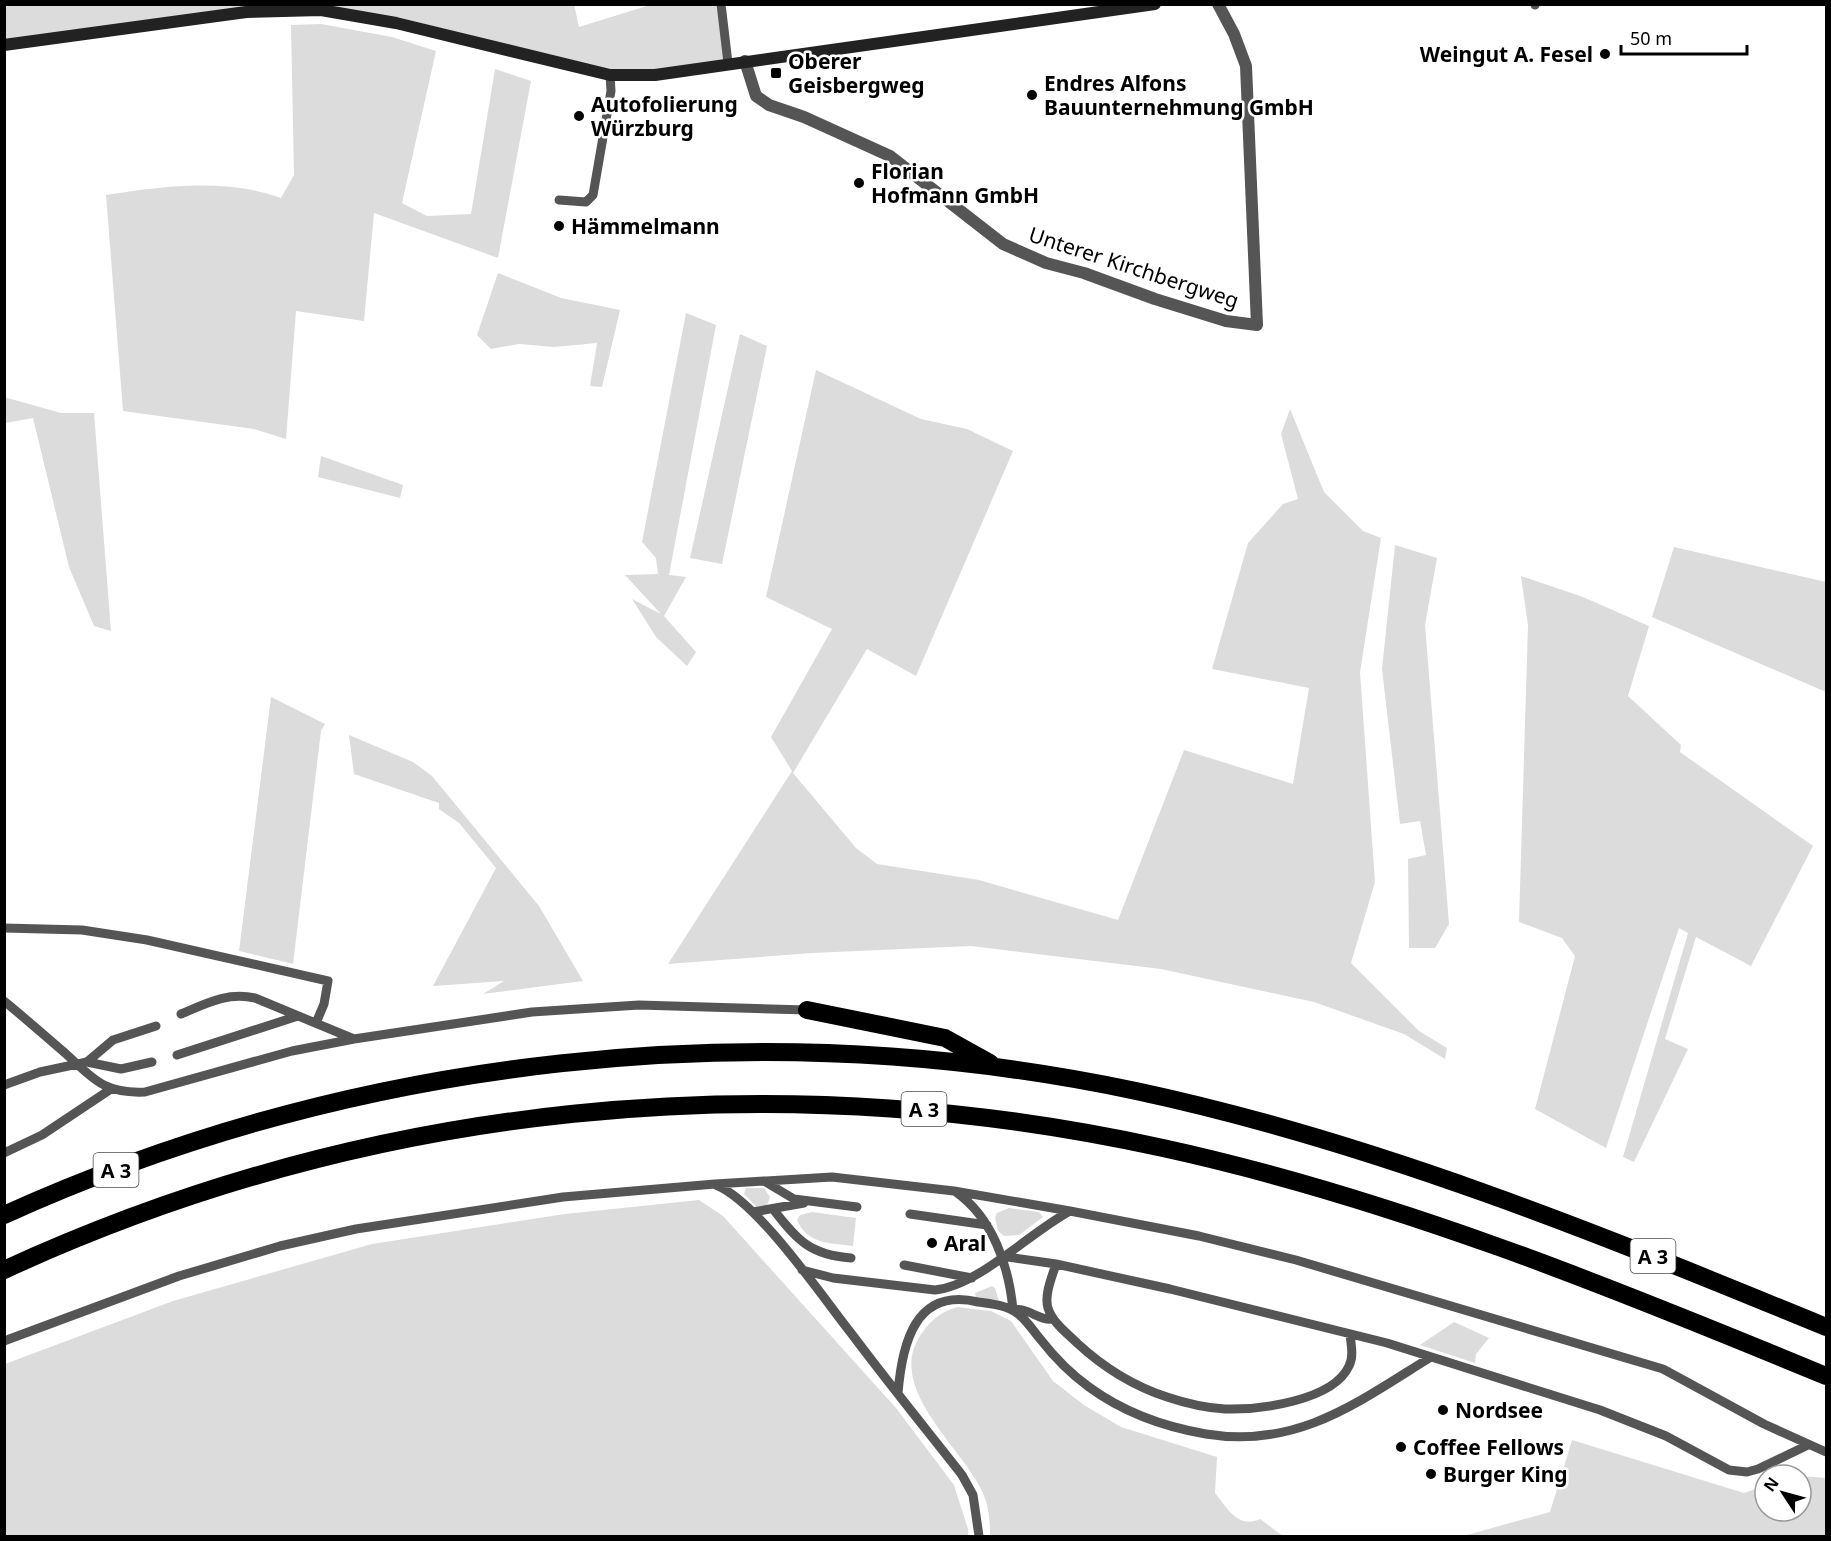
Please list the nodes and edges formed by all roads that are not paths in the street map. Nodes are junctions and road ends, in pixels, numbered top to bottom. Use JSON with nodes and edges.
{"nodes":[{"id":1,"x":721,"y":4,"type":"edge"},
{"id":2,"x":1155,"y":4,"type":"edge"},
{"id":3,"x":1218,"y":4,"type":"edge"},
{"id":4,"x":4,"y":45,"type":"edge"},
{"id":5,"x":745,"y":61,"type":"junction"},
{"id":6,"x":728,"y":63,"type":"junction"},
{"id":7,"x":610,"y":75,"type":"junction"},
{"id":8,"x":559,"y":200,"type":"dead end"},
{"id":9,"x":4,"y":928,"type":"edge"},
{"id":10,"x":4,"y":1001,"type":"edge"},
{"id":11,"x":807,"y":1010,"type":"joint"},
{"id":12,"x":181,"y":1014,"type":"dead end"},
{"id":13,"x":298,"y":1016,"type":"junction"},
{"id":14,"x":316,"y":1023,"type":"junction"},
{"id":15,"x":156,"y":1026,"type":"dead end"},
{"id":16,"x":354,"y":1039,"type":"junction"},
{"id":17,"x":177,"y":1055,"type":"dead end"},
{"id":18,"x":87,"y":1062,"type":"junction"},
{"id":19,"x":152,"y":1062,"type":"dead end"},
{"id":20,"x":76,"y":1065,"type":"junction"},
{"id":21,"x":999,"y":1068,"type":"junction"},
{"id":22,"x":4,"y":1085,"type":"edge"},
{"id":23,"x":111,"y":1089,"type":"junction"},
{"id":24,"x":4,"y":1153,"type":"edge"},
{"id":25,"x":764,"y":1181,"type":"junction"},
{"id":26,"x":715,"y":1184,"type":"junction"},
{"id":27,"x":954,"y":1191,"type":"junction"},
{"id":28,"x":807,"y":1202,"type":"junction"},
{"id":29,"x":857,"y":1207,"type":"dead end"},
{"id":30,"x":772,"y":1209,"type":"junction"},
{"id":31,"x":1070,"y":1211,"type":"junction"},
{"id":32,"x":753,"y":1212,"type":"junction"},
{"id":33,"x":910,"y":1214,"type":"dead end"},
{"id":34,"x":4,"y":1215,"type":"edge"},
{"id":35,"x":987,"y":1225,"type":"junction"},
{"id":36,"x":1001,"y":1256,"type":"junction"},
{"id":37,"x":851,"y":1258,"type":"dead end"},
{"id":38,"x":1056,"y":1264,"type":"junction"},
{"id":39,"x":904,"y":1265,"type":"dead end"},
{"id":40,"x":4,"y":1270,"type":"edge"},
{"id":41,"x":802,"y":1270,"type":"junction"},
{"id":42,"x":972,"y":1278,"type":"junction"},
{"id":43,"x":935,"y":1290,"type":"junction"},
{"id":44,"x":939,"y":1303,"type":"junction"},
{"id":45,"x":1013,"y":1310,"type":"junction"},
{"id":46,"x":1053,"y":1319,"type":"junction"},
{"id":47,"x":1827,"y":1327,"type":"edge"},
{"id":48,"x":1350,"y":1334,"type":"junction"},
{"id":49,"x":4,"y":1341,"type":"edge"},
{"id":50,"x":1431,"y":1357,"type":"junction"},
{"id":51,"x":1827,"y":1376,"type":"edge"},
{"id":52,"x":898,"y":1393,"type":"junction"},
{"id":53,"x":1809,"y":1445,"type":"junction"},
{"id":54,"x":1827,"y":1452,"type":"edge"},
{"id":55,"x":979,"y":1536,"type":"edge"}],
"edges":[{"from":1,"to":6,"type":"lane"},
{"from":2,"to":5,"type":"street"},
{"from":3,"to":5,"type":"street","name":"Unterer Kirchbergweg"},
{"from":4,"to":7,"type":"street"},
{"from":5,"to":6,"type":"street"},
{"from":6,"to":7,"type":"street"},
{"from":7,"to":8,"type":"lane"},
{"from":9,"to":14,"type":"lane"},
{"from":10,"to":20,"type":"lane"},
{"from":11,"to":16,"type":"lane"},
{"from":11,"to":21,"type":"highway"},
{"from":12,"to":13,"type":"lane"},
{"from":13,"to":14,"type":"lane"},
{"from":13,"to":17,"type":"lane"},
{"from":14,"to":16,"type":"lane"},
{"from":15,"to":18,"type":"lane"},
{"from":16,"to":23,"type":"lane"},
{"from":18,"to":19,"type":"lane"},
{"from":18,"to":20,"type":"lane"},
{"from":20,"to":22,"type":"lane"},
{"from":20,"to":23,"type":"lane"},
{"from":21,"to":34,"type":"highway","number":"A 3"},
{"from":21,"to":47,"type":"highway","number":"A 3"},
{"from":23,"to":24,"type":"lane"},
{"from":25,"to":26,"type":"lane"},
{"from":25,"to":27,"type":"lane"},
{"from":25,"to":28,"type":"lane"},
{"from":26,"to":32,"type":"lane"},
{"from":26,"to":49,"type":"lane"},
{"from":27,"to":31,"type":"lane"},
{"from":27,"to":35,"type":"lane"},
{"from":28,"to":29,"type":"lane"},
{"from":28,"to":30,"type":"lane"},
{"from":30,"to":32,"type":"lane"},
{"from":30,"to":37,"type":"lane"},
{"from":31,"to":36,"type":"lane"},
{"from":31,"to":53,"type":"lane"},
{"from":32,"to":41,"type":"lane"},
{"from":33,"to":35,"type":"lane"},
{"from":35,"to":36,"type":"lane"},
{"from":36,"to":38,"type":"lane"},
{"from":36,"to":42,"type":"lane"},
{"from":36,"to":45,"type":"lane"},
{"from":38,"to":46,"type":"lane"},
{"from":38,"to":48,"type":"lane"},
{"from":39,"to":42,"type":"lane"},
{"from":40,"to":51,"type":"highway","number":"A 3"},
{"from":41,"to":43,"type":"lane"},
{"from":41,"to":52,"type":"lane"},
{"from":42,"to":43,"type":"lane"},
{"from":43,"to":44,"type":"lane"},
{"from":44,"to":45,"type":"lane"},
{"from":44,"to":52,"type":"lane"},
{"from":45,"to":46,"type":"lane"},
{"from":45,"to":50,"type":"lane"},
{"from":46,"to":48,"type":"lane"},
{"from":48,"to":50,"type":"lane"},
{"from":50,"to":53,"type":"lane"},
{"from":52,"to":55,"type":"lane"},
{"from":53,"to":54,"type":"lane"}]}
